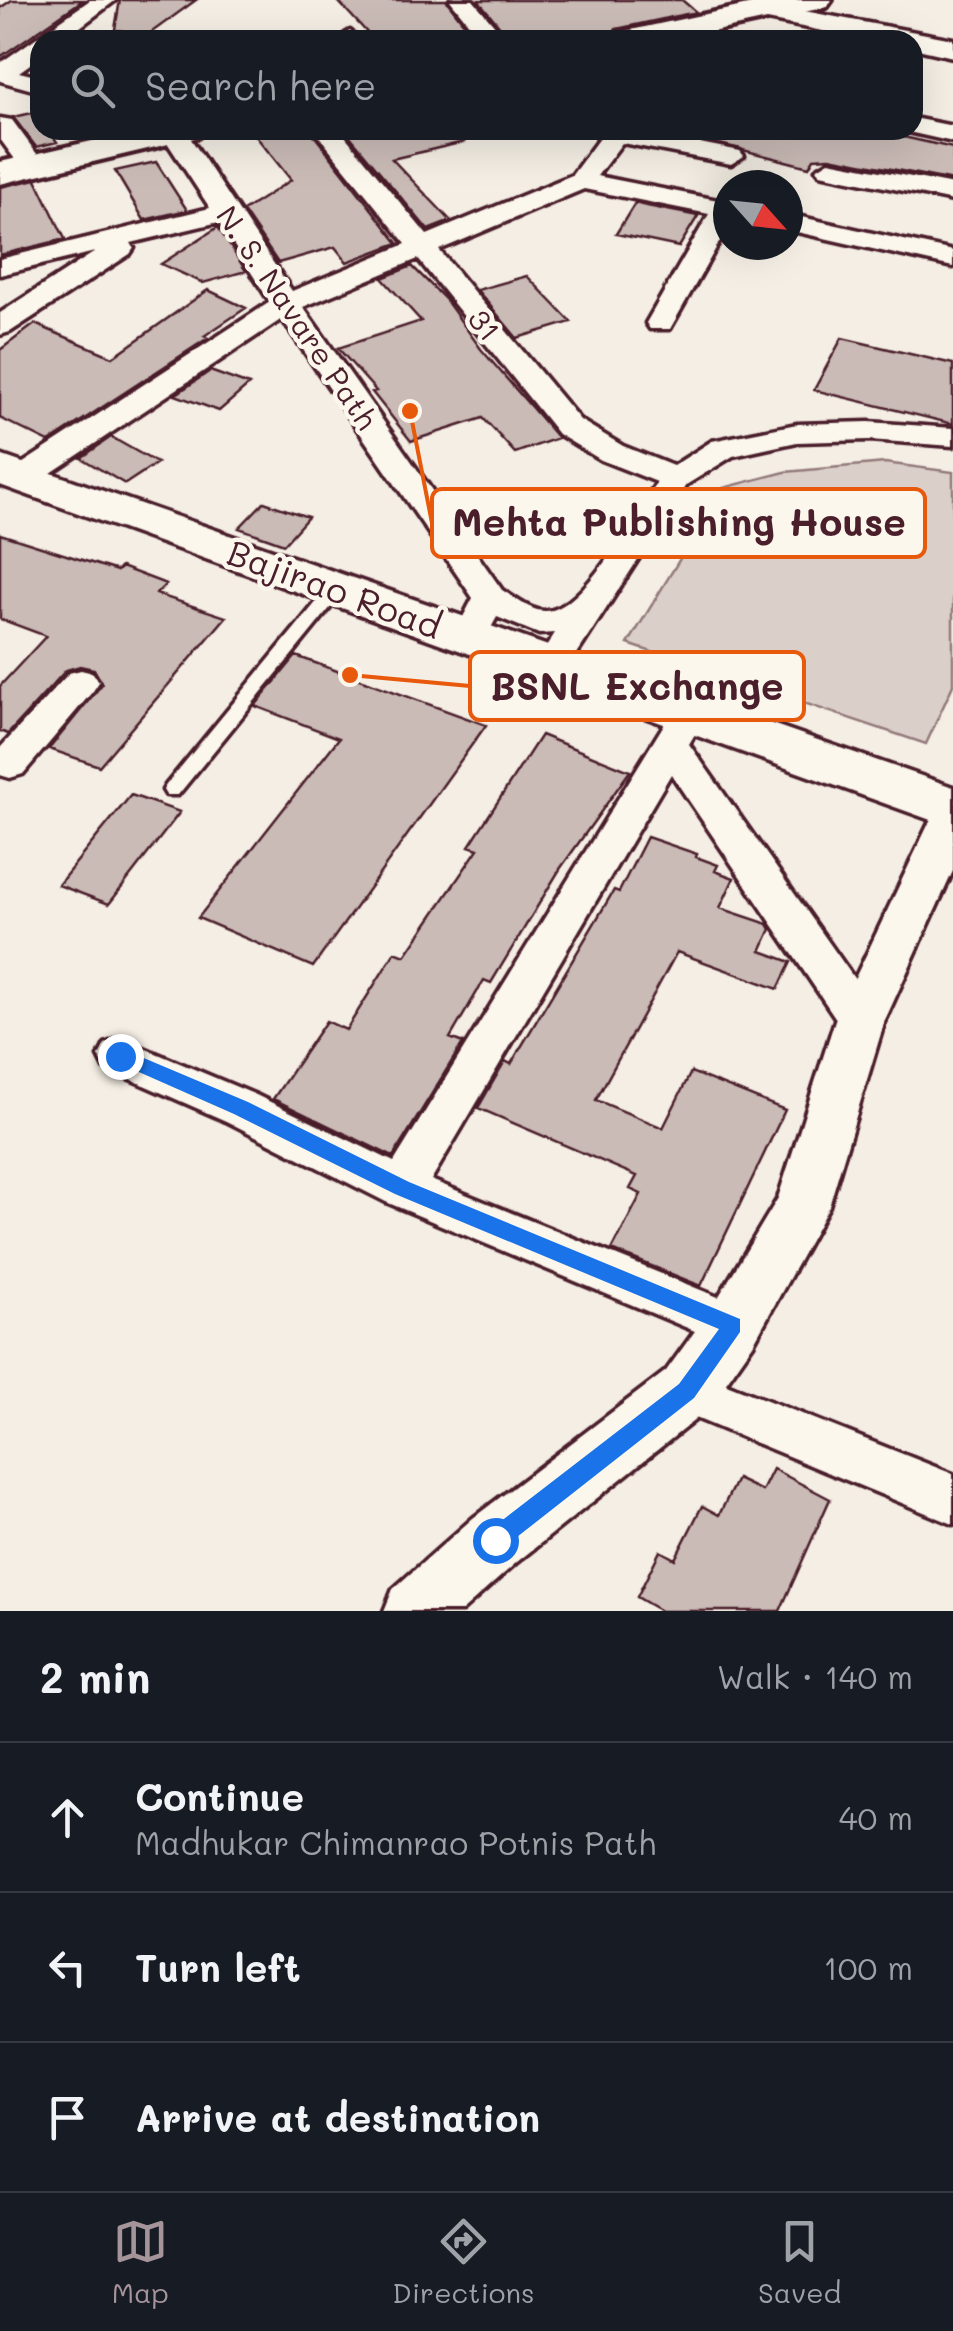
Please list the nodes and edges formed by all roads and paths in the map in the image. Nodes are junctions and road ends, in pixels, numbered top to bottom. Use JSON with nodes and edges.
{"nodes":[{"id":1,"x":105,"y":0,"type":"edge"},
{"id":2,"x":461,"y":0,"type":"edge"},
{"id":3,"x":816,"y":0,"type":"edge"},
{"id":4,"x":767,"y":12,"type":"junction"},
{"id":5,"x":62,"y":30,"type":"edge"},
{"id":6,"x":486,"y":30,"type":"edge"},
{"id":7,"x":678,"y":30,"type":"edge"},
{"id":8,"x":860,"y":30,"type":"edge"},
{"id":9,"x":923,"y":42,"type":"edge"},
{"id":10,"x":953,"y":48,"type":"edge"},
{"id":11,"x":30,"y":53,"type":"edge"},
{"id":12,"x":0,"y":74,"type":"edge"},
{"id":13,"x":30,"y":82,"type":"edge"},
{"id":14,"x":3,"y":125,"type":"dead end"},
{"id":15,"x":923,"y":128,"type":"edge"},
{"id":16,"x":953,"y":134,"type":"edge"},
{"id":17,"x":140,"y":140,"type":"edge"},
{"id":18,"x":183,"y":140,"type":"edge"},
{"id":19,"x":334,"y":140,"type":"edge"},
{"id":20,"x":611,"y":140,"type":"edge"},
{"id":21,"x":655,"y":140,"type":"edge"},
{"id":22,"x":731,"y":156,"type":"dead end"},
{"id":23,"x":16,"y":169,"type":"edge"},
{"id":24,"x":829,"y":170,"type":"dead end"},
{"id":25,"x":581,"y":181,"type":"junction"},
{"id":26,"x":953,"y":194,"type":"edge"},
{"id":27,"x":713,"y":207,"type":"edge"},
{"id":28,"x":227,"y":212,"type":"junction"},
{"id":29,"x":803,"y":225,"type":"edge"},
{"id":30,"x":143,"y":233,"type":"junction"},
{"id":31,"x":713,"y":234,"type":"edge"},
{"id":32,"x":422,"y":247,"type":"junction"},
{"id":33,"x":953,"y":259,"type":"edge"},
{"id":34,"x":0,"y":267,"type":"edge"},
{"id":35,"x":286,"y":304,"type":"junction"},
{"id":36,"x":660,"y":324,"type":"dead end"},
{"id":37,"x":0,"y":326,"type":"edge"},
{"id":38,"x":953,"y":438,"type":"edge"},
{"id":39,"x":11,"y":473,"type":"edge"},
{"id":40,"x":675,"y":478,"type":"junction"},
{"id":41,"x":338,"y":588,"type":"junction"},
{"id":42,"x":594,"y":599,"type":"junction"},
{"id":43,"x":480,"y":617,"type":"junction"},
{"id":44,"x":552,"y":666,"type":"junction"},
{"id":45,"x":81,"y":682,"type":"dead end"},
{"id":46,"x":681,"y":730,"type":"junction"},
{"id":47,"x":0,"y":761,"type":"edge"},
{"id":48,"x":172,"y":790,"type":"dead end"},
{"id":49,"x":953,"y":808,"type":"edge"},
{"id":50,"x":953,"y":821,"type":"edge"},
{"id":51,"x":860,"y":1020,"type":"junction"},
{"id":52,"x":120,"y":1056,"type":"dead end"},
{"id":53,"x":402,"y":1188,"type":"junction"},
{"id":54,"x":733,"y":1325,"type":"junction"},
{"id":55,"x":686,"y":1391,"type":"junction"},
{"id":56,"x":953,"y":1499,"type":"edge"},
{"id":57,"x":415,"y":1611,"type":"edge"}],
"edges":[{"from":1,"to":5,"type":"street"},
{"from":2,"to":6,"type":"street"},
{"from":3,"to":4,"type":"main road"},
{"from":4,"to":7,"type":"main road"},
{"from":4,"to":8,"type":"street"},
{"from":9,"to":10,"type":"street"},
{"from":11,"to":12,"type":"street"},
{"from":12,"to":13,"type":"street"},
{"from":14,"to":23,"type":"street"},
{"from":15,"to":16,"type":"street"},
{"from":17,"to":23,"type":"main road"},
{"from":18,"to":28,"type":"street","name":"N. S. Navare Path"},
{"from":19,"to":32,"type":"street","name":"31"},
{"from":20,"to":25,"type":"street"},
{"from":21,"to":22,"type":"street"},
{"from":24,"to":26,"type":"street"},
{"from":25,"to":27,"type":"street"},
{"from":25,"to":32,"type":"street"},
{"from":28,"to":30,"type":"street"},
{"from":28,"to":35,"type":"street","name":"N. S. Navare Path"},
{"from":29,"to":33,"type":"street"},
{"from":30,"to":34,"type":"street"},
{"from":30,"to":37,"type":"street"},
{"from":31,"to":36,"type":"street"},
{"from":32,"to":35,"type":"street"},
{"from":32,"to":40,"type":"street","name":"31"},
{"from":35,"to":39,"type":"street"},
{"from":35,"to":43,"type":"street","name":"N. S. Navare Path"},
{"from":38,"to":40,"type":"street"},
{"from":39,"to":41,"type":"highway","name":"Bajirao Road"},
{"from":40,"to":42,"type":"street"},
{"from":41,"to":43,"type":"highway","name":"Bajirao Road"},
{"from":41,"to":48,"type":"lane"},
{"from":42,"to":43,"type":"street","name":"N. S. Navare Path"},
{"from":42,"to":44,"type":"street"},
{"from":43,"to":44,"type":"highway","name":"Bajirao Road"},
{"from":44,"to":46,"type":"highway","name":"Bajirao Road"},
{"from":45,"to":47,"type":"street"},
{"from":46,"to":49,"type":"highway","name":"Bajirao Road"},
{"from":46,"to":51,"type":"street"},
{"from":46,"to":53,"type":"street"},
{"from":50,"to":51,"type":"street"},
{"from":51,"to":54,"type":"street"},
{"from":52,"to":53,"type":"street"},
{"from":53,"to":54,"type":"street"},
{"from":54,"to":55,"type":"street"},
{"from":55,"to":56,"type":"street"},
{"from":55,"to":57,"type":"street"}]}
